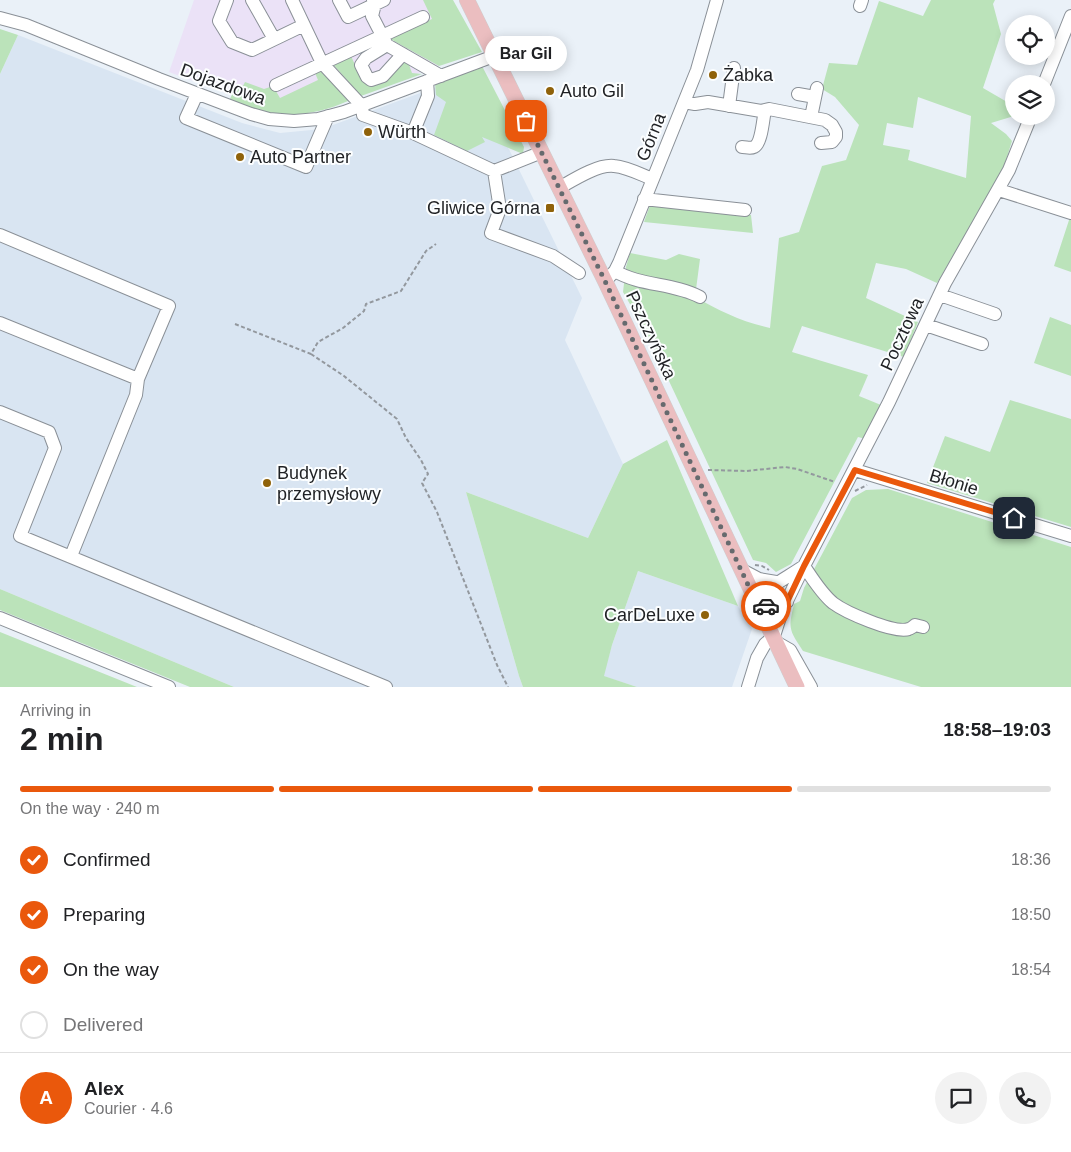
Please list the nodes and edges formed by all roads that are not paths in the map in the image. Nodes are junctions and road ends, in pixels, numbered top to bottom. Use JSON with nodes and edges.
{"nodes":[{"id":1,"x":227,"y":0,"type":"edge"},
{"id":2,"x":252,"y":0,"type":"edge"},
{"id":3,"x":292,"y":0,"type":"edge"},
{"id":4,"x":339,"y":0,"type":"edge"},
{"id":5,"x":467,"y":0,"type":"edge"},
{"id":6,"x":717,"y":0,"type":"edge"},
{"id":7,"x":377,"y":1,"type":"edge"},
{"id":8,"x":1071,"y":16,"type":"edge"},
{"id":9,"x":423,"y":17,"type":"dead end"},
{"id":10,"x":0,"y":18,"type":"edge"},
{"id":11,"x":304,"y":25,"type":"junction"},
{"id":12,"x":274,"y":39,"type":"junction"},
{"id":13,"x":385,"y":40,"type":"junction"},
{"id":14,"x":1067,"y":40,"type":"edge"},
{"id":15,"x":403,"y":54,"type":"junction"},
{"id":16,"x":494,"y":56,"type":"junction"},
{"id":17,"x":322,"y":63,"type":"junction"},
{"id":18,"x":734,"y":68,"type":"dead end"},
{"id":19,"x":1049,"y":75,"type":"edge"},
{"id":20,"x":441,"y":76,"type":"junction"},
{"id":21,"x":427,"y":81,"type":"junction"},
{"id":22,"x":276,"y":85,"type":"dead end"},
{"id":23,"x":197,"y":94,"type":"junction"},
{"id":24,"x":798,"y":94,"type":"dead end"},
{"id":25,"x":684,"y":102,"type":"junction"},
{"id":26,"x":362,"y":106,"type":"junction"},
{"id":27,"x":728,"y":106,"type":"junction"},
{"id":28,"x":765,"y":110,"type":"junction"},
{"id":29,"x":328,"y":116,"type":"junction"},
{"id":30,"x":811,"y":117,"type":"junction"},
{"id":31,"x":1027,"y":125,"type":"edge"},
{"id":32,"x":413,"y":133,"type":"junction"},
{"id":33,"x":821,"y":143,"type":"dead end"},
{"id":34,"x":742,"y":147,"type":"dead end"},
{"id":35,"x":542,"y":152,"type":"junction"},
{"id":36,"x":494,"y":171,"type":"junction"},
{"id":37,"x":652,"y":178,"type":"junction"},
{"id":38,"x":559,"y":188,"type":"junction"},
{"id":39,"x":999,"y":190,"type":"junction"},
{"id":40,"x":644,"y":200,"type":"junction"},
{"id":41,"x":745,"y":210,"type":"dead end"},
{"id":42,"x":1071,"y":213,"type":"edge"},
{"id":43,"x":0,"y":235,"type":"edge"},
{"id":44,"x":578,"y":274,"type":"dead end"},
{"id":45,"x":610,"y":276,"type":"junction"},
{"id":46,"x":940,"y":295,"type":"junction"},
{"id":47,"x":700,"y":297,"type":"dead end"},
{"id":48,"x":995,"y":314,"type":"dead end"},
{"id":49,"x":0,"y":323,"type":"edge"},
{"id":50,"x":926,"y":325,"type":"junction"},
{"id":51,"x":982,"y":344,"type":"dead end"},
{"id":52,"x":138,"y":379,"type":"junction"},
{"id":53,"x":0,"y":412,"type":"edge"},
{"id":54,"x":855,"y":470,"type":"junction"},
{"id":55,"x":1071,"y":536,"type":"edge"},
{"id":56,"x":71,"y":556,"type":"junction"},
{"id":57,"x":804,"y":566,"type":"junction"},
{"id":58,"x":742,"y":570,"type":"junction"},
{"id":59,"x":776,"y":582,"type":"junction"},
{"id":60,"x":787,"y":602,"type":"junction"},
{"id":61,"x":758,"y":606,"type":"junction"},
{"id":62,"x":0,"y":618,"type":"edge"},
{"id":63,"x":923,"y":627,"type":"dead end"},
{"id":64,"x":775,"y":639,"type":"junction"},
{"id":65,"x":169,"y":687,"type":"edge"},
{"id":66,"x":386,"y":687,"type":"edge"},
{"id":67,"x":748,"y":687,"type":"edge"},
{"id":68,"x":797,"y":687,"type":"edge"},
{"id":69,"x":811,"y":687,"type":"edge"}],
"edges":[{"from":1,"to":12,"type":"street"},
{"from":2,"to":12,"type":"street"},
{"from":3,"to":11,"type":"street"},
{"from":4,"to":7,"type":"street"},
{"from":5,"to":16,"type":"main road","name":"Pszczyńska"},
{"from":6,"to":25,"type":"street","name":"Górna"},
{"from":7,"to":13,"type":"street"},
{"from":8,"to":14,"type":"street"},
{"from":9,"to":13,"type":"street"},
{"from":10,"to":23,"type":"street","name":"Dojazdowa"},
{"from":11,"to":12,"type":"street"},
{"from":11,"to":17,"type":"street"},
{"from":13,"to":15,"type":"street"},
{"from":13,"to":15,"type":"street"},
{"from":13,"to":17,"type":"street"},
{"from":14,"to":19,"type":"street"},
{"from":15,"to":20,"type":"street"},
{"from":16,"to":20,"type":"street","name":"Dojazdowa"},
{"from":16,"to":35,"type":"main road","name":"Pszczyńska"},
{"from":17,"to":22,"type":"street"},
{"from":17,"to":26,"type":"street"},
{"from":18,"to":27,"type":"street"},
{"from":20,"to":21,"type":"street","name":"Dojazdowa"},
{"from":21,"to":26,"type":"street","name":"Dojazdowa"},
{"from":21,"to":32,"type":"street"},
{"from":23,"to":29,"type":"street","name":"Dojazdowa"},
{"from":23,"to":29,"type":"street"},
{"from":24,"to":30,"type":"street"},
{"from":25,"to":27,"type":"street"},
{"from":25,"to":37,"type":"street","name":"Górna"},
{"from":26,"to":29,"type":"street","name":"Dojazdowa"},
{"from":26,"to":32,"type":"street"},
{"from":27,"to":28,"type":"street"},
{"from":28,"to":30,"type":"street"},
{"from":28,"to":34,"type":"street"},
{"from":30,"to":33,"type":"street"},
{"from":31,"to":39,"type":"street","name":"Pocztowa"},
{"from":32,"to":36,"type":"street"},
{"from":35,"to":36,"type":"street"},
{"from":35,"to":38,"type":"main road","name":"Pszczyńska"},
{"from":36,"to":44,"type":"street"},
{"from":37,"to":38,"type":"street"},
{"from":37,"to":40,"type":"street","name":"Górna"},
{"from":38,"to":45,"type":"main road","name":"Pszczyńska"},
{"from":39,"to":42,"type":"street"},
{"from":39,"to":46,"type":"street","name":"Pocztowa"},
{"from":40,"to":41,"type":"street"},
{"from":40,"to":45,"type":"street","name":"Górna"},
{"from":43,"to":52,"type":"street"},
{"from":45,"to":47,"type":"street"},
{"from":45,"to":58,"type":"main road","name":"Pszczyńska"},
{"from":46,"to":48,"type":"street"},
{"from":46,"to":50,"type":"street","name":"Pocztowa"},
{"from":49,"to":52,"type":"street"},
{"from":50,"to":51,"type":"street"},
{"from":50,"to":54,"type":"street","name":"Pocztowa"},
{"from":52,"to":56,"type":"street"},
{"from":53,"to":56,"type":"street"},
{"from":54,"to":55,"type":"street","name":"Błonie"},
{"from":54,"to":57,"type":"street","name":"Pocztowa"},
{"from":56,"to":66,"type":"street"},
{"from":57,"to":59,"type":"street","name":"Pocztowa"},
{"from":57,"to":60,"type":"street","name":"Pocztowa"},
{"from":57,"to":63,"type":"street"},
{"from":58,"to":59,"type":"street"},
{"from":58,"to":61,"type":"main road","name":"Pszczyńska"},
{"from":59,"to":61,"type":"street","name":"Pocztowa"},
{"from":60,"to":61,"type":"street"},
{"from":60,"to":64,"type":"street","name":"Pocztowa"},
{"from":61,"to":64,"type":"main road","name":"Pszczyńska"},
{"from":62,"to":65,"type":"street"},
{"from":64,"to":67,"type":"street","name":"Pocztowa"},
{"from":64,"to":68,"type":"main road","name":"Pszczyńska"},
{"from":64,"to":69,"type":"street"}]}
